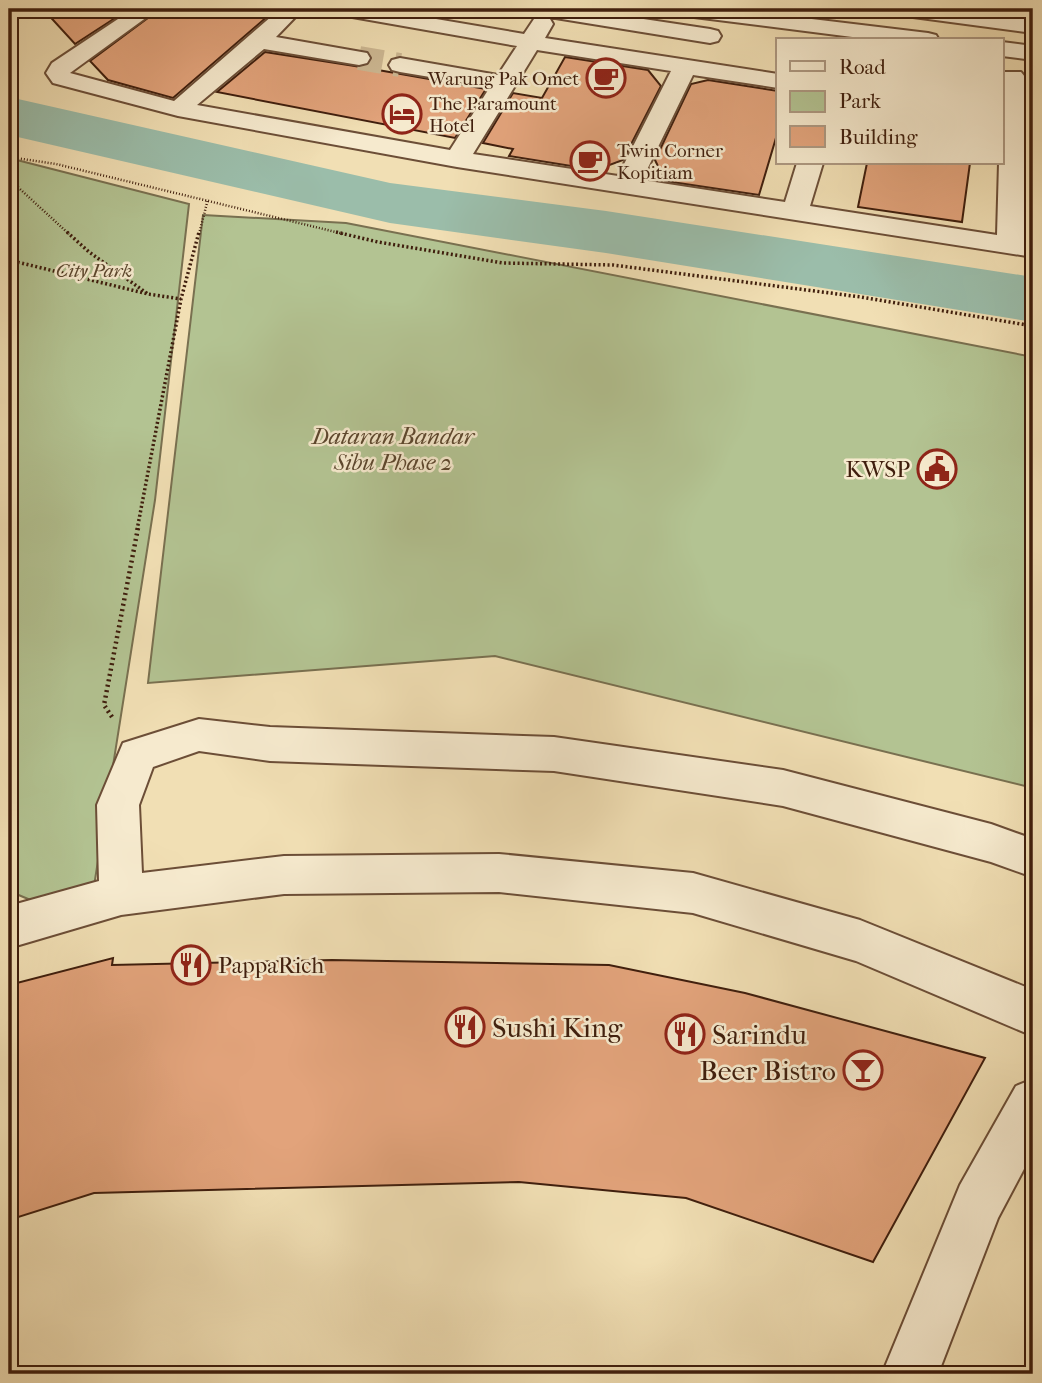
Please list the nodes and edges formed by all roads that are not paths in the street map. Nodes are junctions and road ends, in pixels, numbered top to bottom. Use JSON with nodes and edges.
{"nodes":[{"id":1,"x":147,"y":9,"type":"edge"},
{"id":2,"x":292,"y":9,"type":"edge"},
{"id":3,"x":341,"y":9,"type":"edge"},
{"id":4,"x":678,"y":9,"type":"edge"},
{"id":5,"x":898,"y":9,"type":"edge"},
{"id":6,"x":544,"y":10,"type":"edge"},
{"id":7,"x":710,"y":11,"type":"edge"},
{"id":8,"x":1033,"y":26,"type":"edge"},
{"id":9,"x":701,"y":34,"type":"junction"},
{"id":10,"x":726,"y":38,"type":"dead end"},
{"id":11,"x":913,"y":38,"type":"edge"},
{"id":12,"x":259,"y":41,"type":"junction"},
{"id":13,"x":530,"y":42,"type":"junction"},
{"id":14,"x":1004,"y":50,"type":"edge"},
{"id":15,"x":1033,"y":53,"type":"edge"},
{"id":16,"x":359,"y":58,"type":"tunnel mouth"},
{"id":17,"x":400,"y":65,"type":"tunnel mouth"},
{"id":18,"x":685,"y":67,"type":"junction"},
{"id":19,"x":1016,"y":77,"type":"edge"},
{"id":20,"x":776,"y":80,"type":"edge"},
{"id":21,"x":506,"y":83,"type":"junction"},
{"id":22,"x":178,"y":108,"type":"junction"},
{"id":23,"x":1016,"y":113,"type":"edge"},
{"id":24,"x":457,"y":159,"type":"junction"},
{"id":25,"x":810,"y":164,"type":"edge"},
{"id":26,"x":626,"y":187,"type":"junction"},
{"id":27,"x":795,"y":211,"type":"junction"},
{"id":28,"x":1022,"y":247,"type":"edge"},
{"id":29,"x":1033,"y":858,"type":"edge"},
{"id":30,"x":121,"y":895,"type":"junction"},
{"id":31,"x":9,"y":927,"type":"edge"},
{"id":32,"x":1033,"y":1013,"type":"edge"},
{"id":33,"x":1033,"y":1103,"type":"edge"},
{"id":34,"x":910,"y":1374,"type":"edge"}],
"edges":[{"from":1,"to":22,"type":"street"},
{"from":2,"to":12,"type":"street"},
{"from":3,"to":13,"type":"street"},
{"from":4,"to":7,"type":"street"},
{"from":5,"to":8,"type":"street"},
{"from":6,"to":9,"type":"street"},
{"from":6,"to":13,"type":"street"},
{"from":7,"to":9,"type":"street"},
{"from":7,"to":11,"type":"street"},
{"from":9,"to":10,"type":"street"},
{"from":12,"to":16,"type":"street"},
{"from":12,"to":22,"type":"street"},
{"from":13,"to":18,"type":"street"},
{"from":13,"to":21,"type":"street"},
{"from":14,"to":15,"type":"street"},
{"from":17,"to":21,"type":"street"},
{"from":18,"to":20,"type":"street"},
{"from":18,"to":26,"type":"street"},
{"from":19,"to":23,"type":"street"},
{"from":21,"to":24,"type":"street"},
{"from":22,"to":24,"type":"street"},
{"from":23,"to":28,"type":"street"},
{"from":24,"to":26,"type":"street"},
{"from":25,"to":27,"type":"street"},
{"from":26,"to":27,"type":"street"},
{"from":27,"to":28,"type":"street"},
{"from":29,"to":30,"type":"street"},
{"from":30,"to":31,"type":"street"},
{"from":30,"to":32,"type":"street"},
{"from":33,"to":34,"type":"street"}]}
